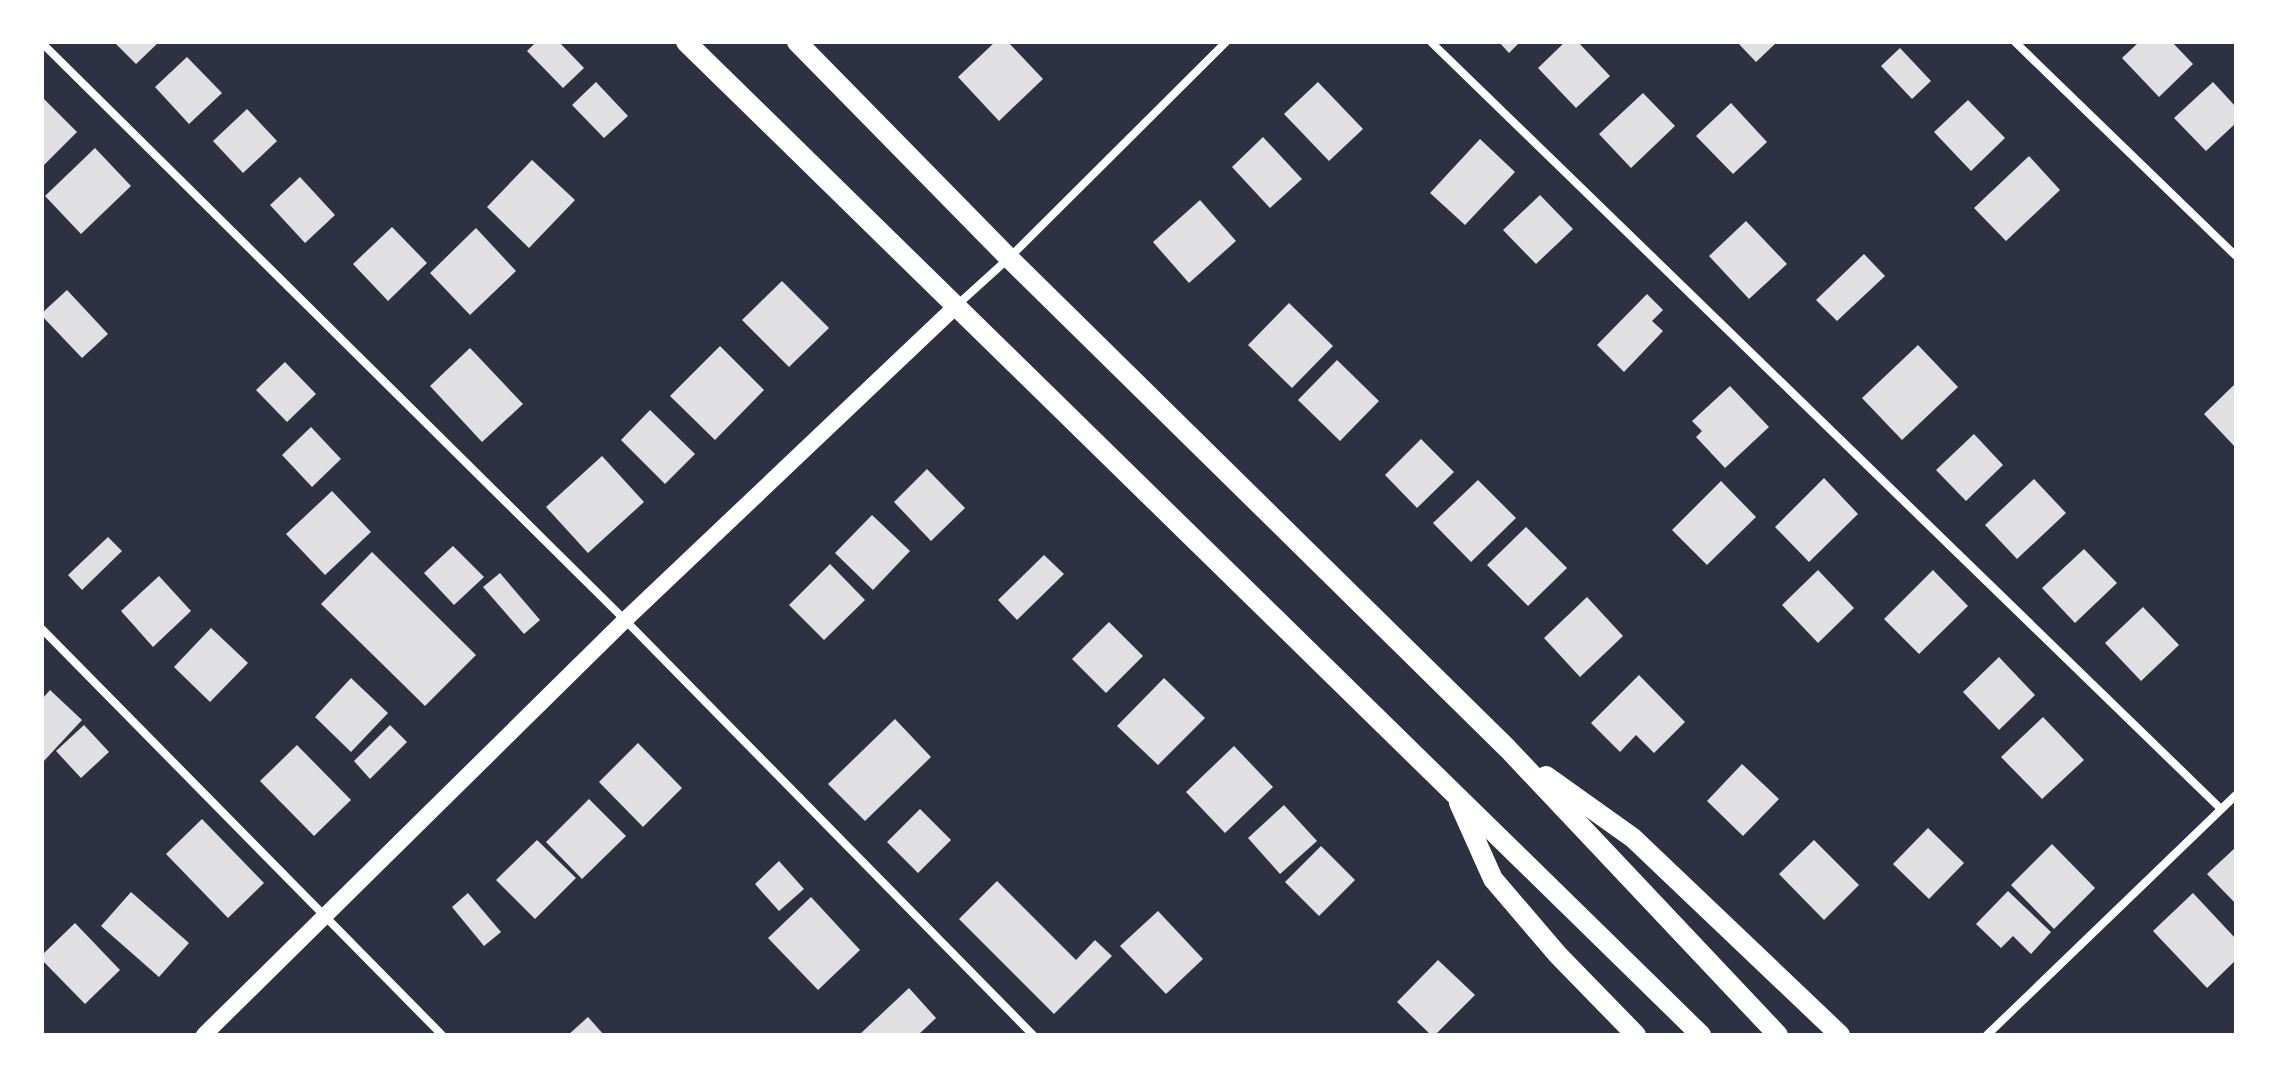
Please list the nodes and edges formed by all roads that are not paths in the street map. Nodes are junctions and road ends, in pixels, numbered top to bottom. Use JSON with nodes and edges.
{"nodes":[{"id":1,"x":686,"y":42,"type":"edge"},
{"id":2,"x":797,"y":42,"type":"edge"},
{"id":3,"x":1226,"y":42,"type":"edge"},
{"id":4,"x":1431,"y":42,"type":"edge"},
{"id":5,"x":2015,"y":42,"type":"edge"},
{"id":6,"x":42,"y":43,"type":"edge"},
{"id":7,"x":2236,"y":256,"type":"edge"},
{"id":8,"x":1009,"y":258,"type":"junction"},
{"id":9,"x":955,"y":307,"type":"junction"},
{"id":10,"x":625,"y":620,"type":"junction"},
{"id":11,"x":42,"y":629,"type":"edge"},
{"id":12,"x":1508,"y":749,"type":"junction"},
{"id":13,"x":1454,"y":792,"type":"junction"},
{"id":14,"x":2236,"y":795,"type":"edge"},
{"id":15,"x":2221,"y":809,"type":"junction"},
{"id":16,"x":324,"y":917,"type":"junction"},
{"id":17,"x":204,"y":1035,"type":"edge"},
{"id":18,"x":442,"y":1035,"type":"edge"},
{"id":19,"x":1033,"y":1035,"type":"edge"},
{"id":20,"x":1636,"y":1035,"type":"edge"},
{"id":21,"x":1701,"y":1035,"type":"edge"},
{"id":22,"x":1778,"y":1035,"type":"edge"},
{"id":23,"x":1840,"y":1035,"type":"edge"},
{"id":24,"x":1987,"y":1035,"type":"edge"}],
"edges":[{"from":1,"to":9,"type":"main road"},
{"from":2,"to":8,"type":"main road"},
{"from":3,"to":8,"type":"street"},
{"from":4,"to":15,"type":"street"},
{"from":5,"to":7,"type":"street"},
{"from":6,"to":10,"type":"street"},
{"from":8,"to":9,"type":"street"},
{"from":8,"to":12,"type":"main road"},
{"from":9,"to":10,"type":"main road"},
{"from":9,"to":13,"type":"main road"},
{"from":10,"to":16,"type":"main road"},
{"from":10,"to":19,"type":"street"},
{"from":11,"to":16,"type":"street"},
{"from":12,"to":22,"type":"main road"},
{"from":12,"to":23,"type":"main road"},
{"from":13,"to":20,"type":"main road"},
{"from":13,"to":21,"type":"main road"},
{"from":14,"to":15,"type":"street"},
{"from":15,"to":24,"type":"street"},
{"from":16,"to":17,"type":"main road"},
{"from":16,"to":18,"type":"street"}]}
